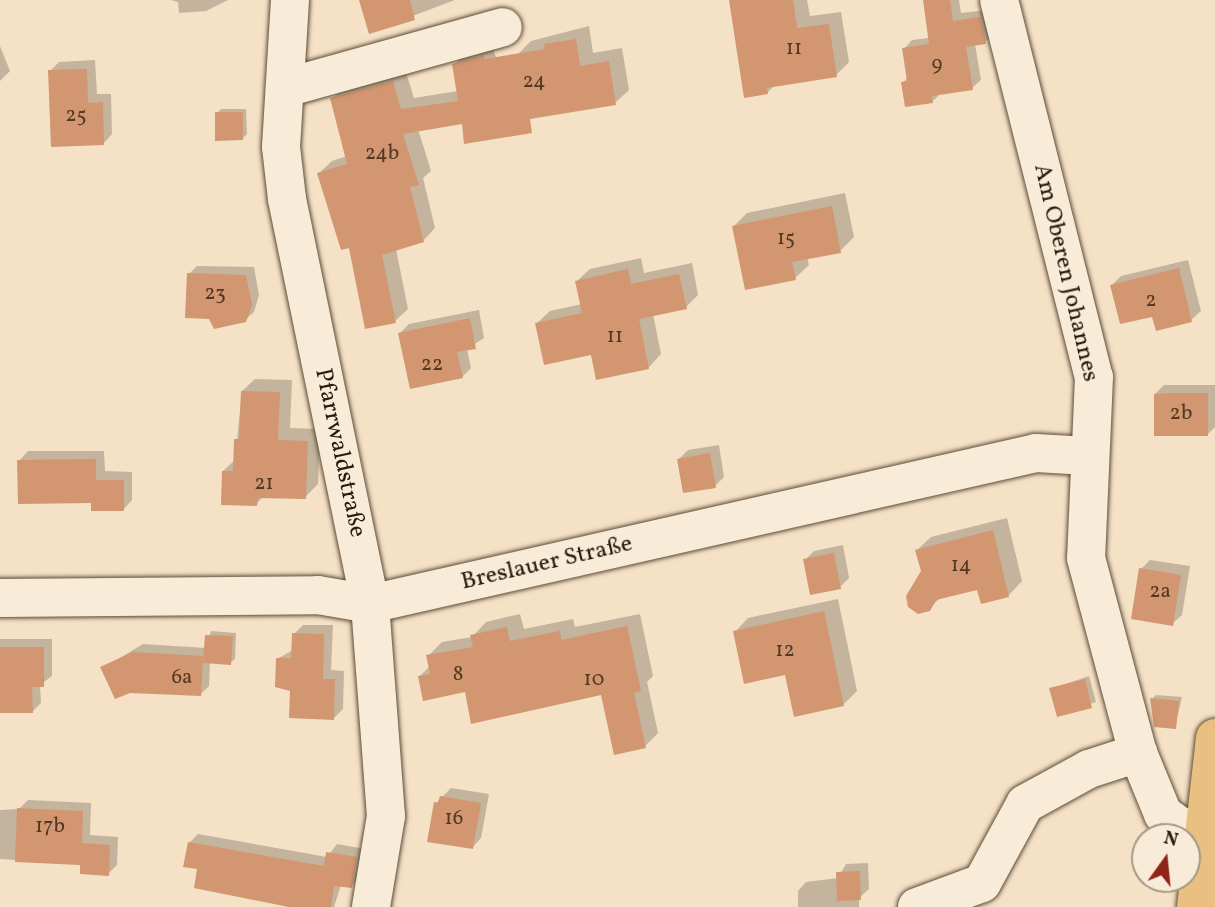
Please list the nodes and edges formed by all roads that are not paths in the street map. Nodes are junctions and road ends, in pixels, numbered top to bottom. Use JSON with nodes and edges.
{"nodes":[{"id":1,"x":290,"y":0,"type":"edge"},
{"id":2,"x":999,"y":0,"type":"edge"},
{"id":3,"x":503,"y":27,"type":"dead end"},
{"id":4,"x":285,"y":89,"type":"junction"},
{"id":5,"x":1087,"y":456,"type":"junction"},
{"id":6,"x":0,"y":598,"type":"edge"},
{"id":7,"x":370,"y":604,"type":"junction"},
{"id":8,"x":1215,"y":738,"type":"edge"},
{"id":9,"x":1138,"y":753,"type":"junction"},
{"id":10,"x":1202,"y":842,"type":"junction"},
{"id":11,"x":371,"y":907,"type":"edge"},
{"id":12,"x":917,"y":907,"type":"edge"},
{"id":13,"x":1196,"y":907,"type":"edge"}],
"edges":[{"from":1,"to":4,"type":"street","name":"Pfarrwaldstraße"},
{"from":2,"to":5,"type":"street","name":"Am Oberen Johannes"},
{"from":3,"to":4,"type":"street"},
{"from":4,"to":7,"type":"street","name":"Pfarrwaldstraße"},
{"from":5,"to":7,"type":"street","name":"Breslauer Straße"},
{"from":5,"to":9,"type":"street","name":"Am Oberen Johannes"},
{"from":6,"to":7,"type":"street","name":"Breslauer Straße"},
{"from":7,"to":11,"type":"street","name":"Pfarrwaldstraße"},
{"from":8,"to":10,"type":"main road"},
{"from":9,"to":10,"type":"street","name":"Am Oberen Johannes"},
{"from":9,"to":12,"type":"street"},
{"from":10,"to":13,"type":"main road"}]}
